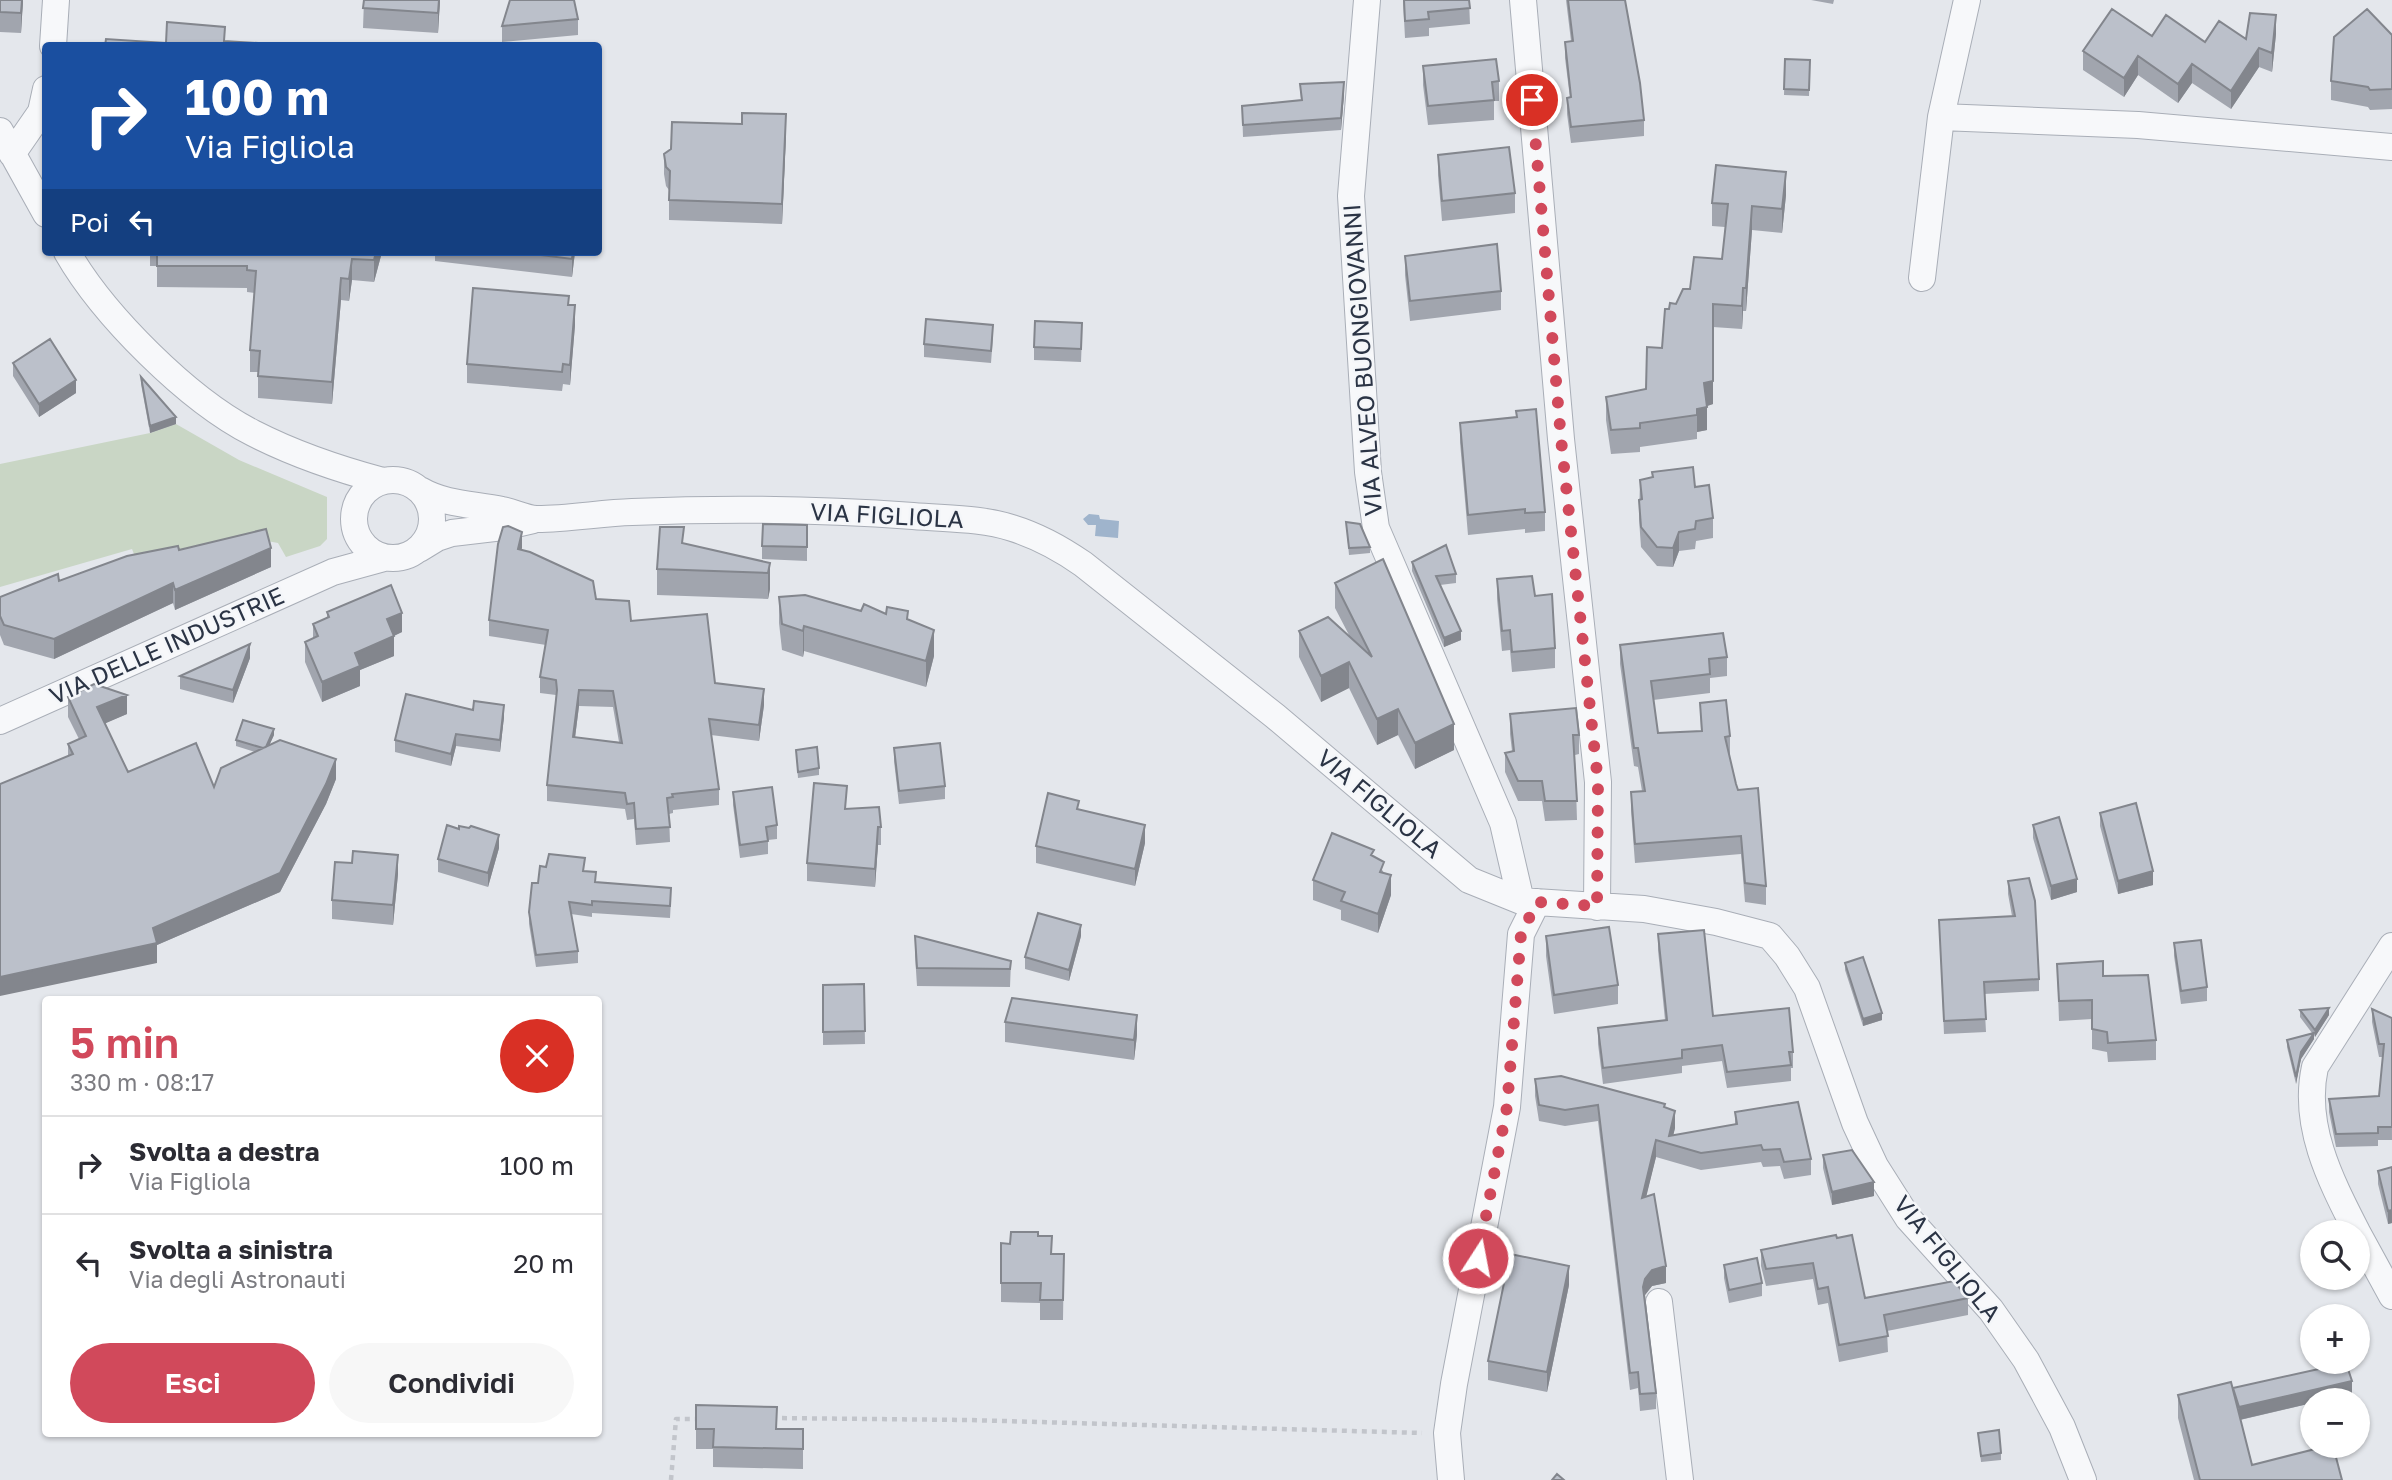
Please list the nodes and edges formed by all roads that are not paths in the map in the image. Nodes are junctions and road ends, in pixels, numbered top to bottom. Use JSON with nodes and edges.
{"nodes":[{"id":1,"x":57,"y":0,"type":"edge"},
{"id":2,"x":1367,"y":0,"type":"edge"},
{"id":3,"x":1522,"y":0,"type":"edge"},
{"id":4,"x":1967,"y":0,"type":"edge"},
{"id":5,"x":53,"y":42,"type":"edge"},
{"id":6,"x":42,"y":107,"type":"edge"},
{"id":7,"x":1941,"y":117,"type":"junction"},
{"id":8,"x":6,"y":142,"type":"edge"},
{"id":9,"x":2392,"y":147,"type":"edge"},
{"id":10,"x":42,"y":207,"type":"edge"},
{"id":11,"x":69,"y":256,"type":"edge"},
{"id":12,"x":1922,"y":278,"type":"dead end"},
{"id":13,"x":329,"y":466,"type":"junction"},
{"id":14,"x":383,"y":481,"type":"junction"},
{"id":15,"x":420,"y":490,"type":"junction"},
{"id":16,"x":535,"y":519,"type":"junction"},
{"id":17,"x":356,"y":521,"type":"junction"},
{"id":18,"x":419,"y":549,"type":"junction"},
{"id":19,"x":384,"y":558,"type":"junction"},
{"id":20,"x":333,"y":572,"type":"junction"},
{"id":21,"x":0,"y":721,"type":"edge"},
{"id":22,"x":1529,"y":902,"type":"junction"},
{"id":23,"x":1597,"y":906,"type":"junction"},
{"id":24,"x":2392,"y":946,"type":"edge"},
{"id":25,"x":2351,"y":1220,"type":"edge"},
{"id":26,"x":2370,"y":1256,"type":"edge"},
{"id":27,"x":2392,"y":1296,"type":"edge"},
{"id":28,"x":1659,"y":1302,"type":"dead end"},
{"id":29,"x":1451,"y":1480,"type":"edge"},
{"id":30,"x":1680,"y":1480,"type":"edge"},
{"id":31,"x":2083,"y":1480,"type":"edge"}],
"edges":[{"from":1,"to":5,"type":"street"},
{"from":2,"to":22,"type":"street","name":"VIA ALVEO BUONGIOVANNI"},
{"from":3,"to":23,"type":"street"},
{"from":4,"to":7,"type":"street"},
{"from":6,"to":8,"type":"street"},
{"from":7,"to":9,"type":"street"},
{"from":7,"to":12,"type":"street"},
{"from":8,"to":10,"type":"street"},
{"from":11,"to":13,"type":"street"},
{"from":13,"to":14,"type":"street"},
{"from":13,"to":17,"type":"street"},
{"from":14,"to":15,"type":"street"},
{"from":14,"to":17,"type":"street"},
{"from":15,"to":16,"type":"street","name":"VIA FIGLIOLA"},
{"from":15,"to":18,"type":"street"},
{"from":16,"to":18,"type":"street","name":"VIA DELLE INDUSTRIE"},
{"from":16,"to":22,"type":"street","name":"VIA FIGLIOLA"},
{"from":17,"to":19,"type":"street"},
{"from":17,"to":20,"type":"street"},
{"from":18,"to":19,"type":"street","name":"VIA DELLE INDUSTRIE"},
{"from":19,"to":20,"type":"street","name":"VIA DELLE INDUSTRIE"},
{"from":20,"to":21,"type":"street","name":"VIA DELLE INDUSTRIE"},
{"from":22,"to":23,"type":"street","name":"VIA FIGLIOLA"},
{"from":22,"to":29,"type":"street"},
{"from":23,"to":31,"type":"street","name":"VIA FIGLIOLA"},
{"from":24,"to":25,"type":"street"},
{"from":26,"to":27,"type":"street"},
{"from":28,"to":30,"type":"street"}]}
